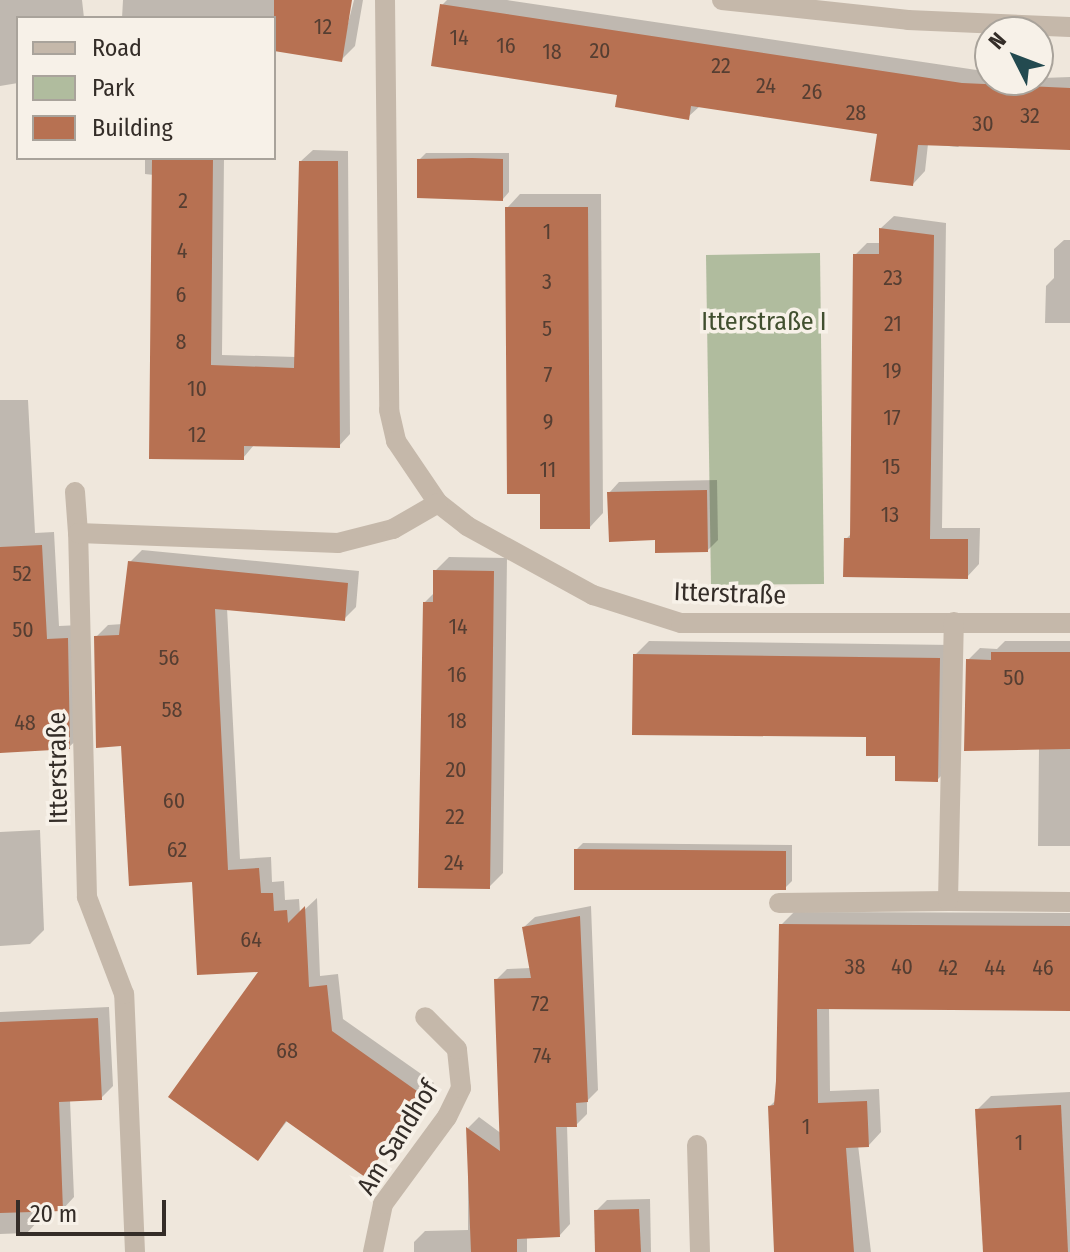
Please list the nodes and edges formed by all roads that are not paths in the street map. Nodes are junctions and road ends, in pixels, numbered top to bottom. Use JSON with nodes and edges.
{"nodes":[{"id":1,"x":385,"y":0,"type":"edge"},
{"id":2,"x":722,"y":0,"type":"edge"},
{"id":3,"x":1070,"y":27,"type":"edge"},
{"id":4,"x":75,"y":492,"type":"dead end"},
{"id":5,"x":438,"y":503,"type":"junction"},
{"id":6,"x":78,"y":533,"type":"junction"},
{"id":7,"x":954,"y":622,"type":"junction"},
{"id":8,"x":1070,"y":623,"type":"edge"},
{"id":9,"x":948,"y":901,"type":"junction"},
{"id":10,"x":1070,"y":902,"type":"edge"},
{"id":11,"x":779,"y":903,"type":"dead end"},
{"id":12,"x":425,"y":1017,"type":"dead end"},
{"id":13,"x":697,"y":1145,"type":"dead end"},
{"id":14,"x":135,"y":1252,"type":"edge"},
{"id":15,"x":373,"y":1252,"type":"edge"},
{"id":16,"x":700,"y":1252,"type":"edge"}],
"edges":[{"from":1,"to":5,"type":"street","name":"Itterstraße"},
{"from":2,"to":3,"type":"street"},
{"from":4,"to":6,"type":"street","name":"Itterstraße"},
{"from":5,"to":6,"type":"street"},
{"from":5,"to":7,"type":"street","name":"Itterstraße"},
{"from":6,"to":14,"type":"street","name":"Itterstraße"},
{"from":7,"to":8,"type":"street","name":"Itterstraße"},
{"from":7,"to":9,"type":"street"},
{"from":9,"to":10,"type":"street"},
{"from":9,"to":11,"type":"street"},
{"from":12,"to":15,"type":"street","name":"Am Sandhof"},
{"from":13,"to":16,"type":"street"}]}
